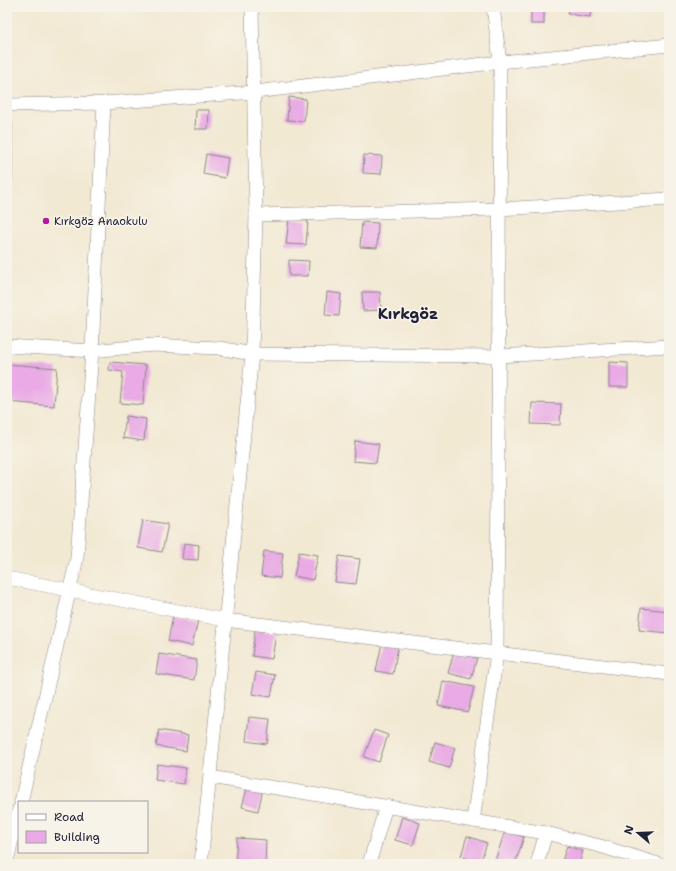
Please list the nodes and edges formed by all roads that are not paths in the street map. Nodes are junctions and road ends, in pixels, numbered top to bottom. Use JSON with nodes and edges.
{"nodes":[{"id":1,"x":252,"y":7,"type":"edge"},
{"id":2,"x":493,"y":7,"type":"edge"},
{"id":3,"x":669,"y":45,"type":"edge"},
{"id":4,"x":500,"y":62,"type":"junction"},
{"id":5,"x":255,"y":92,"type":"junction"},
{"id":6,"x":104,"y":103,"type":"junction"},
{"id":7,"x":7,"y":105,"type":"edge"},
{"id":8,"x":669,"y":199,"type":"edge"},
{"id":9,"x":499,"y":209,"type":"junction"},
{"id":10,"x":256,"y":214,"type":"junction"},
{"id":11,"x":7,"y":346,"type":"edge"},
{"id":12,"x":669,"y":346,"type":"edge"},
{"id":13,"x":92,"y":351,"type":"junction"},
{"id":14,"x":252,"y":354,"type":"junction"},
{"id":15,"x":498,"y":356,"type":"junction"},
{"id":16,"x":7,"y":578,"type":"edge"},
{"id":17,"x":70,"y":590,"type":"junction"},
{"id":18,"x":225,"y":620,"type":"junction"},
{"id":19,"x":497,"y":653,"type":"junction"},
{"id":20,"x":669,"y":674,"type":"edge"},
{"id":21,"x":210,"y":777,"type":"junction"},
{"id":22,"x":21,"y":801,"type":"edge"},
{"id":23,"x":386,"y":806,"type":"junction"},
{"id":24,"x":18,"y":814,"type":"edge"},
{"id":25,"x":473,"y":820,"type":"junction"},
{"id":26,"x":546,"y":833,"type":"junction"},
{"id":27,"x":7,"y":861,"type":"edge"},
{"id":28,"x":201,"y":864,"type":"edge"},
{"id":29,"x":369,"y":864,"type":"edge"},
{"id":30,"x":537,"y":864,"type":"edge"},
{"id":31,"x":658,"y":864,"type":"edge"}],
"edges":[{"from":1,"to":5,"type":"street"},
{"from":2,"to":4,"type":"street"},
{"from":3,"to":4,"type":"street"},
{"from":4,"to":5,"type":"street"},
{"from":4,"to":9,"type":"street"},
{"from":5,"to":6,"type":"street"},
{"from":5,"to":10,"type":"street"},
{"from":6,"to":7,"type":"street"},
{"from":6,"to":13,"type":"street"},
{"from":8,"to":9,"type":"street"},
{"from":9,"to":10,"type":"street"},
{"from":9,"to":15,"type":"street"},
{"from":10,"to":14,"type":"street"},
{"from":11,"to":13,"type":"street"},
{"from":12,"to":15,"type":"street"},
{"from":13,"to":14,"type":"street"},
{"from":13,"to":17,"type":"street"},
{"from":14,"to":15,"type":"street"},
{"from":14,"to":18,"type":"street"},
{"from":15,"to":19,"type":"street"},
{"from":16,"to":17,"type":"street"},
{"from":17,"to":18,"type":"street"},
{"from":17,"to":22,"type":"street"},
{"from":18,"to":19,"type":"street"},
{"from":18,"to":21,"type":"street"},
{"from":19,"to":20,"type":"street"},
{"from":19,"to":25,"type":"street"},
{"from":21,"to":23,"type":"street"},
{"from":21,"to":28,"type":"street"},
{"from":23,"to":25,"type":"street"},
{"from":23,"to":29,"type":"street"},
{"from":24,"to":27,"type":"street"},
{"from":25,"to":26,"type":"street"},
{"from":26,"to":30,"type":"street"},
{"from":26,"to":31,"type":"street"}]}
